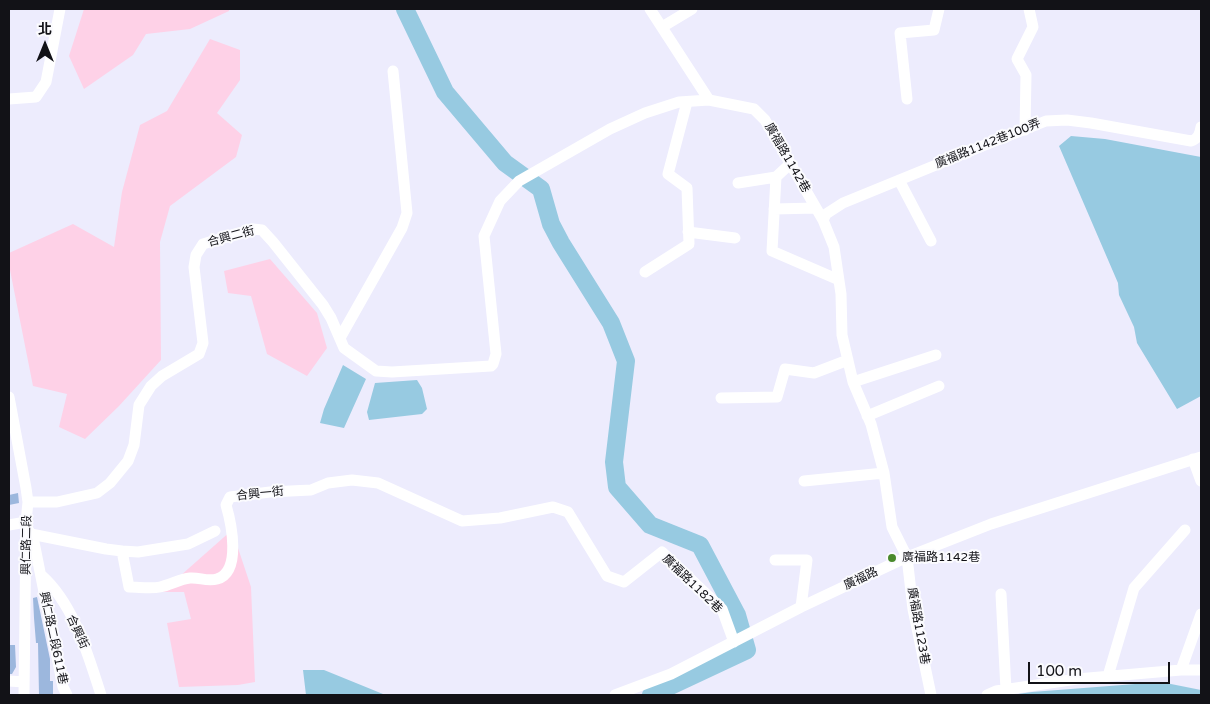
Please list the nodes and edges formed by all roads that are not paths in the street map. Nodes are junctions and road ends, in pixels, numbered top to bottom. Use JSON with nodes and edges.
{"nodes":[{"id":1,"x":60,"y":9,"type":"edge"},
{"id":2,"x":650,"y":9,"type":"edge"},
{"id":3,"x":692,"y":9,"type":"edge"},
{"id":4,"x":939,"y":9,"type":"edge"},
{"id":5,"x":1030,"y":9,"type":"edge"},
{"id":6,"x":662,"y":27,"type":"junction"},
{"id":7,"x":393,"y":71,"type":"dead end"},
{"id":8,"x":908,"y":98,"type":"dead end"},
{"id":9,"x":9,"y":99,"type":"edge"},
{"id":10,"x":709,"y":100,"type":"junction"},
{"id":11,"x":687,"y":102,"type":"junction"},
{"id":12,"x":1201,"y":127,"type":"edge"},
{"id":13,"x":1025,"y":130,"type":"junction"},
{"id":14,"x":790,"y":164,"type":"junction"},
{"id":15,"x":776,"y":177,"type":"junction"},
{"id":16,"x":899,"y":180,"type":"junction"},
{"id":17,"x":738,"y":184,"type":"dead end"},
{"id":18,"x":816,"y":208,"type":"junction"},
{"id":19,"x":774,"y":209,"type":"junction"},
{"id":20,"x":823,"y":220,"type":"junction"},
{"id":21,"x":688,"y":232,"type":"junction"},
{"id":22,"x":734,"y":238,"type":"dead end"},
{"id":23,"x":931,"y":241,"type":"dead end"},
{"id":24,"x":645,"y":272,"type":"dead end"},
{"id":25,"x":839,"y":280,"type":"junction"},
{"id":26,"x":340,"y":338,"type":"junction"},
{"id":27,"x":936,"y":355,"type":"dead end"},
{"id":28,"x":848,"y":360,"type":"junction"},
{"id":29,"x":494,"y":364,"type":"joint"},
{"id":30,"x":853,"y":382,"type":"junction"},
{"id":31,"x":939,"y":386,"type":"dead end"},
{"id":32,"x":9,"y":397,"type":"edge"},
{"id":33,"x":721,"y":398,"type":"dead end"},
{"id":34,"x":867,"y":416,"type":"junction"},
{"id":35,"x":1197,"y":458,"type":"edge"},
{"id":36,"x":884,"y":473,"type":"junction"},
{"id":37,"x":1201,"y":480,"type":"edge"},
{"id":38,"x":804,"y":481,"type":"dead end"},
{"id":39,"x":28,"y":502,"type":"junction"},
{"id":40,"x":500,"y":518,"type":"joint"},
{"id":41,"x":26,"y":522,"type":"junction"},
{"id":42,"x":9,"y":525,"type":"edge"},
{"id":43,"x":1185,"y":530,"type":"dead end"},
{"id":44,"x":215,"y":531,"type":"dead end"},
{"id":45,"x":31,"y":534,"type":"junction"},
{"id":46,"x":122,"y":551,"type":"junction"},
{"id":47,"x":907,"y":557,"type":"junction"},
{"id":48,"x":775,"y":560,"type":"dead end"},
{"id":49,"x":41,"y":575,"type":"junction"},
{"id":50,"x":1000,"y":594,"type":"dead end"},
{"id":51,"x":801,"y":607,"type":"junction"},
{"id":52,"x":1201,"y":614,"type":"edge"},
{"id":53,"x":734,"y":641,"type":"junction"},
{"id":54,"x":1181,"y":670,"type":"junction"},
{"id":55,"x":1201,"y":670,"type":"edge"},
{"id":56,"x":1108,"y":676,"type":"junction"},
{"id":57,"x":9,"y":681,"type":"edge"},
{"id":58,"x":24,"y":682,"type":"junction"},
{"id":59,"x":1006,"y":690,"type":"junction"},
{"id":60,"x":24,"y":695,"type":"edge"},
{"id":61,"x":67,"y":695,"type":"edge"},
{"id":62,"x":101,"y":695,"type":"edge"},
{"id":63,"x":616,"y":695,"type":"edge"},
{"id":64,"x":931,"y":695,"type":"edge"},
{"id":65,"x":987,"y":695,"type":"edge"}],
"edges":[{"from":1,"to":9,"type":"street"},
{"from":2,"to":6,"type":"street"},
{"from":3,"to":6,"type":"street"},
{"from":4,"to":8,"type":"street"},
{"from":5,"to":13,"type":"street"},
{"from":6,"to":10,"type":"street"},
{"from":7,"to":26,"type":"street"},
{"from":10,"to":11,"type":"street","name":"廣福路1142巷"},
{"from":10,"to":14,"type":"street","name":"廣福路1142巷"},
{"from":11,"to":21,"type":"street"},
{"from":11,"to":29,"type":"street","name":"廣福路1142巷"},
{"from":12,"to":13,"type":"street","name":"廣福路1142巷100弄"},
{"from":13,"to":16,"type":"street","name":"廣福路1142巷100弄"},
{"from":14,"to":15,"type":"street"},
{"from":14,"to":18,"type":"street","name":"廣福路1142巷"},
{"from":15,"to":17,"type":"street"},
{"from":15,"to":19,"type":"street"},
{"from":16,"to":20,"type":"street","name":"廣福路1142巷100弄"},
{"from":16,"to":23,"type":"street"},
{"from":18,"to":19,"type":"street"},
{"from":18,"to":20,"type":"street","name":"廣福路1142巷"},
{"from":19,"to":25,"type":"street"},
{"from":20,"to":25,"type":"street","name":"廣福路1142巷"},
{"from":21,"to":22,"type":"street"},
{"from":21,"to":24,"type":"street"},
{"from":25,"to":28,"type":"street","name":"廣福路1142巷"},
{"from":26,"to":29,"type":"street","name":"合興二街"},
{"from":26,"to":39,"type":"street","name":"合興二街"},
{"from":27,"to":30,"type":"street"},
{"from":28,"to":30,"type":"street","name":"廣福路1142巷"},
{"from":28,"to":33,"type":"street"},
{"from":30,"to":34,"type":"street","name":"廣福路1142巷"},
{"from":31,"to":34,"type":"street"},
{"from":32,"to":39,"type":"street","name":"興仁路二段"},
{"from":34,"to":36,"type":"street","name":"廣福路1142巷"},
{"from":35,"to":37,"type":"street"},
{"from":35,"to":47,"type":"street","name":"廣福路"},
{"from":36,"to":38,"type":"street"},
{"from":36,"to":47,"type":"street","name":"廣福路1142巷"},
{"from":39,"to":41,"type":"street","name":"興仁路二段"},
{"from":40,"to":46,"type":"street","name":"合興一街"},
{"from":40,"to":53,"type":"street","name":"廣福路1182巷"},
{"from":41,"to":42,"type":"street"},
{"from":41,"to":45,"type":"street","name":"興仁路二段611巷"},
{"from":41,"to":58,"type":"street","name":"興仁路二段"},
{"from":43,"to":56,"type":"street"},
{"from":44,"to":46,"type":"street"},
{"from":45,"to":46,"type":"street"},
{"from":45,"to":49,"type":"street","name":"興仁路二段611巷"},
{"from":47,"to":51,"type":"street","name":"廣福路"},
{"from":47,"to":64,"type":"street","name":"廣福路1123巷"},
{"from":48,"to":51,"type":"street"},
{"from":49,"to":61,"type":"street","name":"興仁路二段611巷"},
{"from":49,"to":62,"type":"street","name":"合興街"},
{"from":50,"to":59,"type":"street"},
{"from":51,"to":53,"type":"street","name":"廣福路"},
{"from":52,"to":54,"type":"street"},
{"from":53,"to":63,"type":"street","name":"廣福路"},
{"from":54,"to":55,"type":"street"},
{"from":54,"to":56,"type":"street"},
{"from":56,"to":59,"type":"street"},
{"from":57,"to":58,"type":"street"},
{"from":58,"to":60,"type":"street","name":"興仁路二段"},
{"from":59,"to":65,"type":"street"}]}
